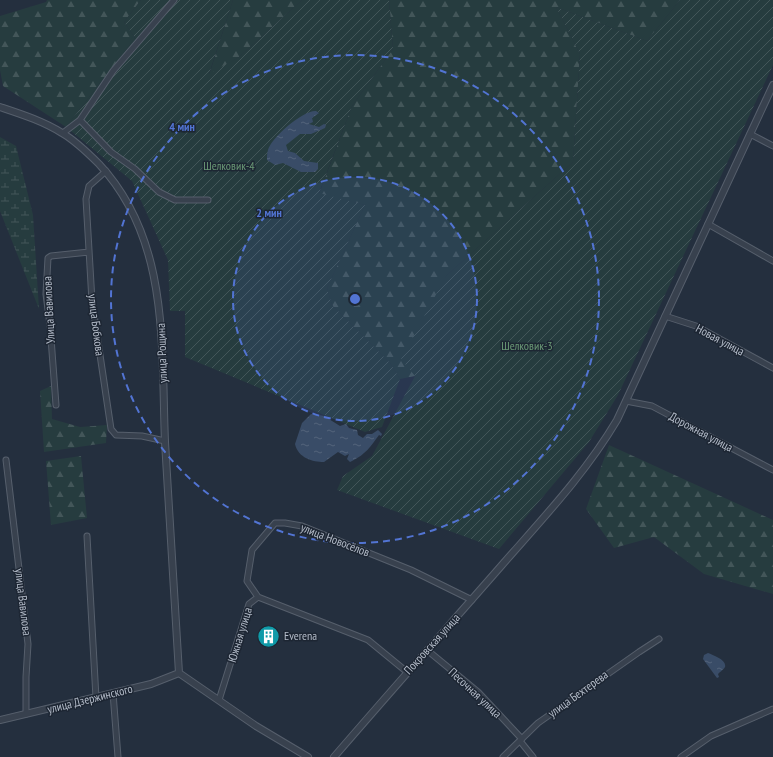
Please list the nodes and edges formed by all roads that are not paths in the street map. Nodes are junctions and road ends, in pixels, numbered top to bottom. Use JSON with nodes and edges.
{"nodes":[{"id":1,"x":174,"y":0,"type":"edge"},
{"id":2,"x":773,"y":85,"type":"edge"},
{"id":3,"x":0,"y":107,"type":"edge"},
{"id":4,"x":80,"y":120,"type":"junction"},
{"id":5,"x":63,"y":133,"type":"junction"},
{"id":6,"x":750,"y":134,"type":"junction"},
{"id":7,"x":773,"y":146,"type":"edge"},
{"id":8,"x":106,"y":172,"type":"junction"},
{"id":9,"x":208,"y":200,"type":"dead end"},
{"id":10,"x":708,"y":224,"type":"junction"},
{"id":11,"x":89,"y":252,"type":"junction"},
{"id":12,"x":773,"y":261,"type":"edge"},
{"id":13,"x":666,"y":316,"type":"junction"},
{"id":14,"x":773,"y":368,"type":"edge"},
{"id":15,"x":626,"y":400,"type":"junction"},
{"id":16,"x":56,"y":405,"type":"dead end"},
{"id":17,"x":165,"y":441,"type":"junction"},
{"id":18,"x":6,"y":460,"type":"dead end"},
{"id":19,"x":773,"y":470,"type":"edge"},
{"id":20,"x":87,"y":536,"type":"dead end"},
{"id":21,"x":258,"y":597,"type":"junction"},
{"id":22,"x":472,"y":600,"type":"junction"},
{"id":23,"x":660,"y":639,"type":"dead end"},
{"id":24,"x":427,"y":650,"type":"junction"},
{"id":25,"x":407,"y":672,"type":"junction"},
{"id":26,"x":179,"y":673,"type":"junction"},
{"id":27,"x":113,"y":693,"type":"junction"},
{"id":28,"x":96,"y":698,"type":"junction"},
{"id":29,"x":219,"y":700,"type":"junction"},
{"id":30,"x":773,"y":709,"type":"edge"},
{"id":31,"x":26,"y":714,"type":"junction"},
{"id":32,"x":0,"y":720,"type":"edge"},
{"id":33,"x":521,"y":740,"type":"junction"},
{"id":34,"x":118,"y":757,"type":"edge"},
{"id":35,"x":308,"y":757,"type":"edge"},
{"id":36,"x":334,"y":757,"type":"edge"},
{"id":37,"x":503,"y":757,"type":"edge"},
{"id":38,"x":533,"y":757,"type":"edge"},
{"id":39,"x":681,"y":757,"type":"edge"}],
"edges":[{"from":1,"to":4,"type":"street"},
{"from":2,"to":6,"type":"street","name":"Покровская улица"},
{"from":3,"to":5,"type":"street","name":"улица Рощина"},
{"from":4,"to":5,"type":"street"},
{"from":4,"to":9,"type":"street"},
{"from":5,"to":8,"type":"street","name":"улица Рощина"},
{"from":6,"to":7,"type":"street"},
{"from":6,"to":10,"type":"street","name":"Покровская улица"},
{"from":8,"to":11,"type":"street","name":"улица Бобкова"},
{"from":8,"to":17,"type":"street","name":"улица Рощина"},
{"from":10,"to":12,"type":"street"},
{"from":10,"to":13,"type":"street","name":"Покровская улица"},
{"from":11,"to":16,"type":"street","name":"Улица Вавилова"},
{"from":11,"to":17,"type":"street","name":"улица Бобкова"},
{"from":13,"to":14,"type":"street","name":"Новая улица"},
{"from":13,"to":15,"type":"street","name":"Покровская улица"},
{"from":15,"to":19,"type":"street","name":"Дорожная улица"},
{"from":15,"to":22,"type":"street","name":"Покровская улица"},
{"from":17,"to":26,"type":"street","name":"улица Рощина"},
{"from":18,"to":31,"type":"street","name":"улица Вавилова"},
{"from":20,"to":28,"type":"street"},
{"from":21,"to":22,"type":"street","name":"улица Новосёлов"},
{"from":21,"to":25,"type":"street","name":"Южная улица"},
{"from":21,"to":29,"type":"street","name":"Южная улица"},
{"from":22,"to":24,"type":"street","name":"Покровская улица"},
{"from":23,"to":33,"type":"street","name":"улица Бехтерева"},
{"from":24,"to":25,"type":"street","name":"Покровская улица"},
{"from":24,"to":33,"type":"street","name":"Песочная улица"},
{"from":25,"to":36,"type":"street","name":"Покровская улица"},
{"from":26,"to":27,"type":"street","name":"улица Дзержинского"},
{"from":26,"to":29,"type":"street"},
{"from":27,"to":28,"type":"street","name":"улица Дзержинского"},
{"from":27,"to":34,"type":"street"},
{"from":28,"to":31,"type":"street","name":"улица Дзержинского"},
{"from":29,"to":35,"type":"street"},
{"from":30,"to":39,"type":"street"},
{"from":31,"to":32,"type":"street","name":"улица Дзержинского"},
{"from":33,"to":37,"type":"street","name":"улица Бехтерева"},
{"from":33,"to":38,"type":"street","name":"Песочная улица"}]}
